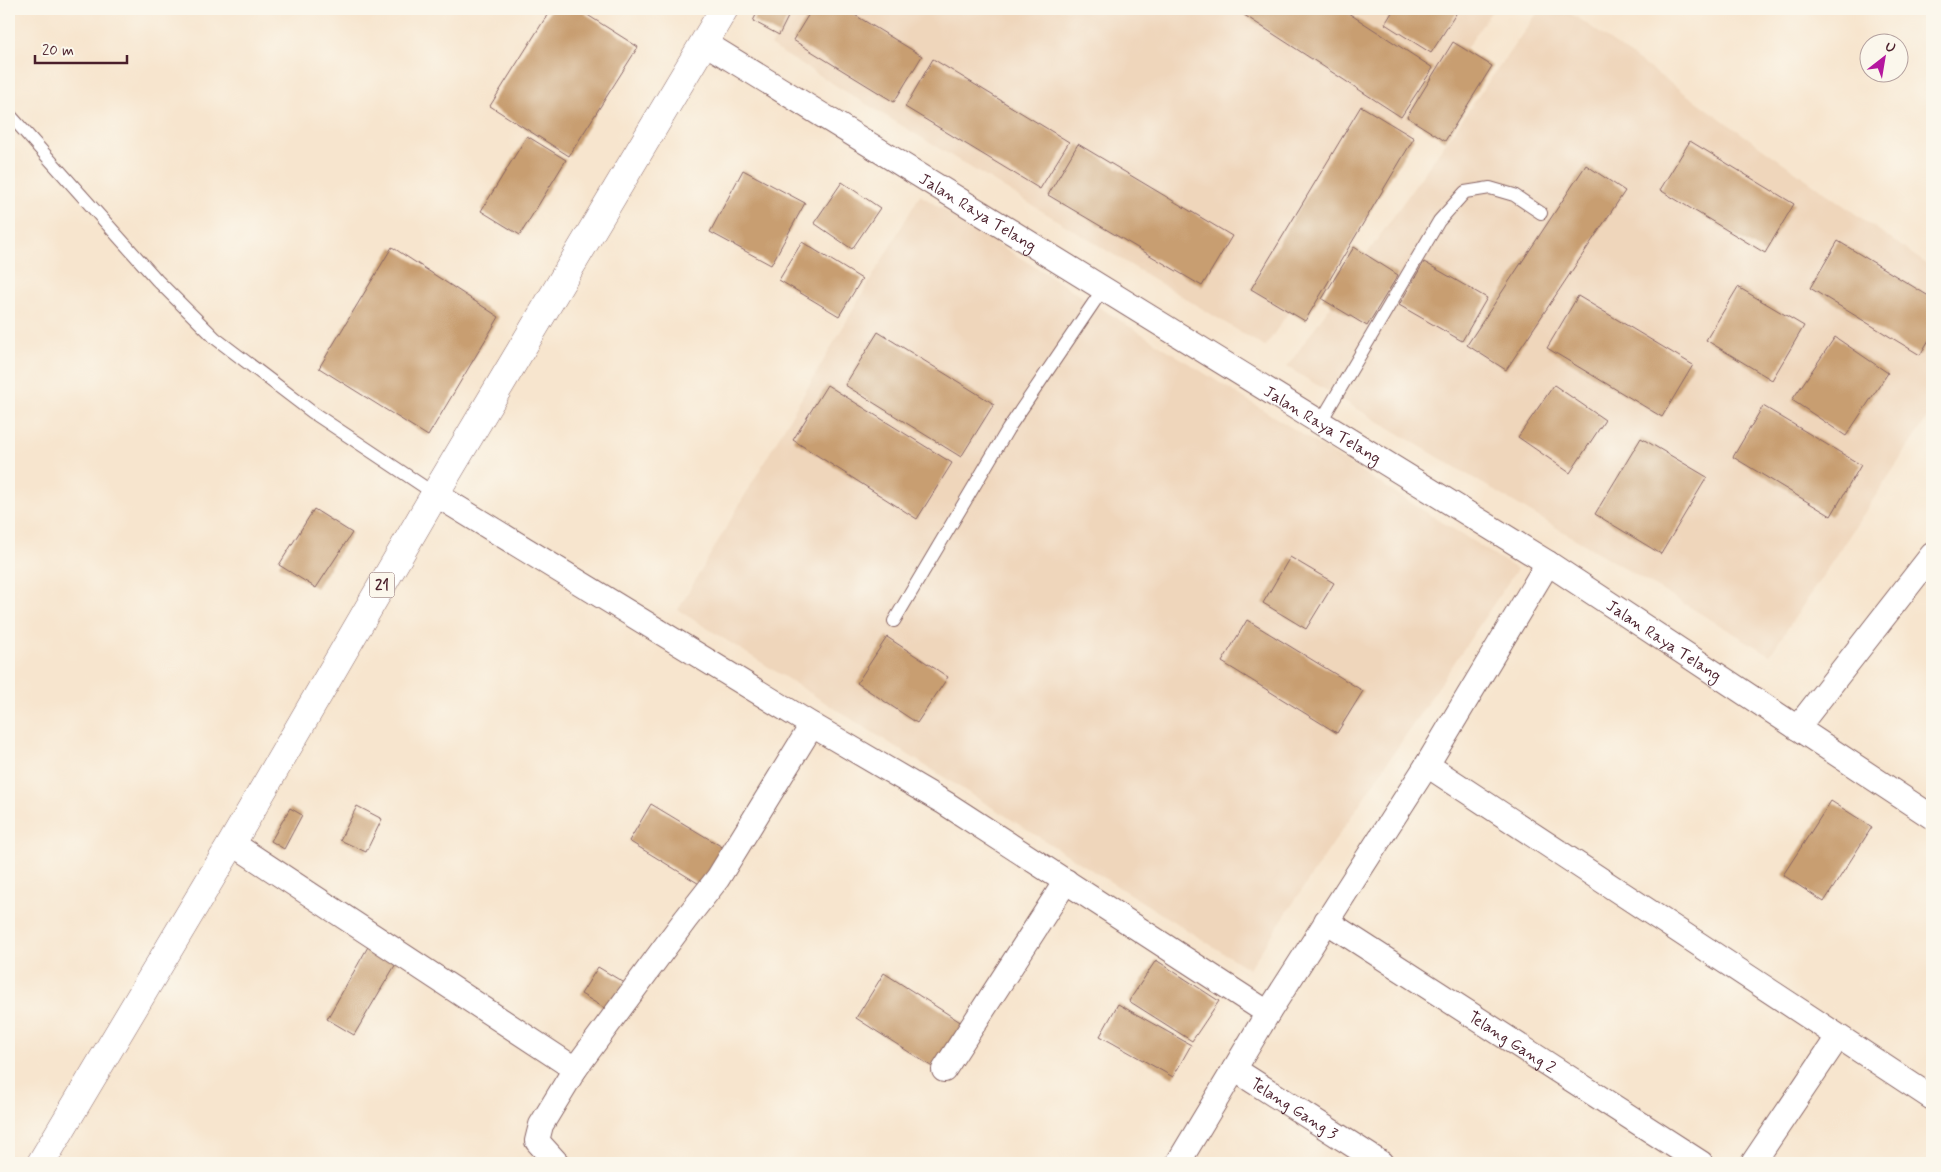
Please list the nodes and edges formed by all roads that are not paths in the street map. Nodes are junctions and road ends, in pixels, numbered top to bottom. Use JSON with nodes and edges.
{"nodes":[{"id":1,"x":724,"y":9,"type":"edge"},
{"id":2,"x":705,"y":44,"type":"junction"},
{"id":3,"x":9,"y":114,"type":"edge"},
{"id":4,"x":1541,"y":213,"type":"dead end"},
{"id":5,"x":1103,"y":290,"type":"junction"},
{"id":6,"x":1320,"y":423,"type":"junction"},
{"id":7,"x":435,"y":494,"type":"junction"},
{"id":8,"x":1932,"y":555,"type":"edge"},
{"id":9,"x":1548,"y":563,"type":"junction"},
{"id":10,"x":894,"y":621,"type":"dead end"},
{"id":11,"x":812,"y":725,"type":"junction"},
{"id":12,"x":1797,"y":728,"type":"junction"},
{"id":13,"x":1427,"y":765,"type":"junction"},
{"id":14,"x":1932,"y":817,"type":"edge"},
{"id":15,"x":232,"y":843,"type":"junction"},
{"id":16,"x":1066,"y":881,"type":"junction"},
{"id":17,"x":1326,"y":921,"type":"junction"},
{"id":18,"x":1268,"y":1013,"type":"junction"},
{"id":19,"x":1838,"y":1037,"type":"junction"},
{"id":20,"x":575,"y":1069,"type":"junction"},
{"id":21,"x":944,"y":1070,"type":"dead end"},
{"id":22,"x":1234,"y":1070,"type":"junction"},
{"id":23,"x":1932,"y":1098,"type":"edge"},
{"id":24,"x":41,"y":1163,"type":"edge"},
{"id":25,"x":558,"y":1163,"type":"edge"},
{"id":26,"x":1178,"y":1163,"type":"edge"},
{"id":27,"x":1381,"y":1163,"type":"edge"},
{"id":28,"x":1701,"y":1163,"type":"edge"},
{"id":29,"x":1754,"y":1163,"type":"edge"}],
"edges":[{"from":1,"to":2,"type":"highway","number":"21"},
{"from":2,"to":5,"type":"street","name":"Jalan Raya Telang"},
{"from":2,"to":7,"type":"highway","number":"21"},
{"from":3,"to":7,"type":"lane"},
{"from":4,"to":6,"type":"lane"},
{"from":5,"to":6,"type":"street","name":"Jalan Raya Telang"},
{"from":5,"to":10,"type":"lane"},
{"from":6,"to":9,"type":"street","name":"Jalan Raya Telang"},
{"from":7,"to":11,"type":"street"},
{"from":7,"to":15,"type":"highway","number":"21"},
{"from":8,"to":12,"type":"street"},
{"from":9,"to":12,"type":"street","name":"Jalan Raya Telang"},
{"from":9,"to":13,"type":"street"},
{"from":11,"to":16,"type":"street"},
{"from":11,"to":20,"type":"street"},
{"from":12,"to":14,"type":"street","name":"Jalan Raya Telang"},
{"from":13,"to":17,"type":"street"},
{"from":13,"to":19,"type":"street"},
{"from":15,"to":20,"type":"street"},
{"from":15,"to":24,"type":"highway","number":"21"},
{"from":16,"to":18,"type":"street"},
{"from":16,"to":21,"type":"street"},
{"from":17,"to":18,"type":"street"},
{"from":17,"to":28,"type":"street","name":"Telang Gang 2"},
{"from":18,"to":22,"type":"street"},
{"from":19,"to":23,"type":"street"},
{"from":19,"to":29,"type":"street"},
{"from":20,"to":25,"type":"street"},
{"from":22,"to":26,"type":"street"},
{"from":22,"to":27,"type":"street","name":"Telang Gang 3"}]}
